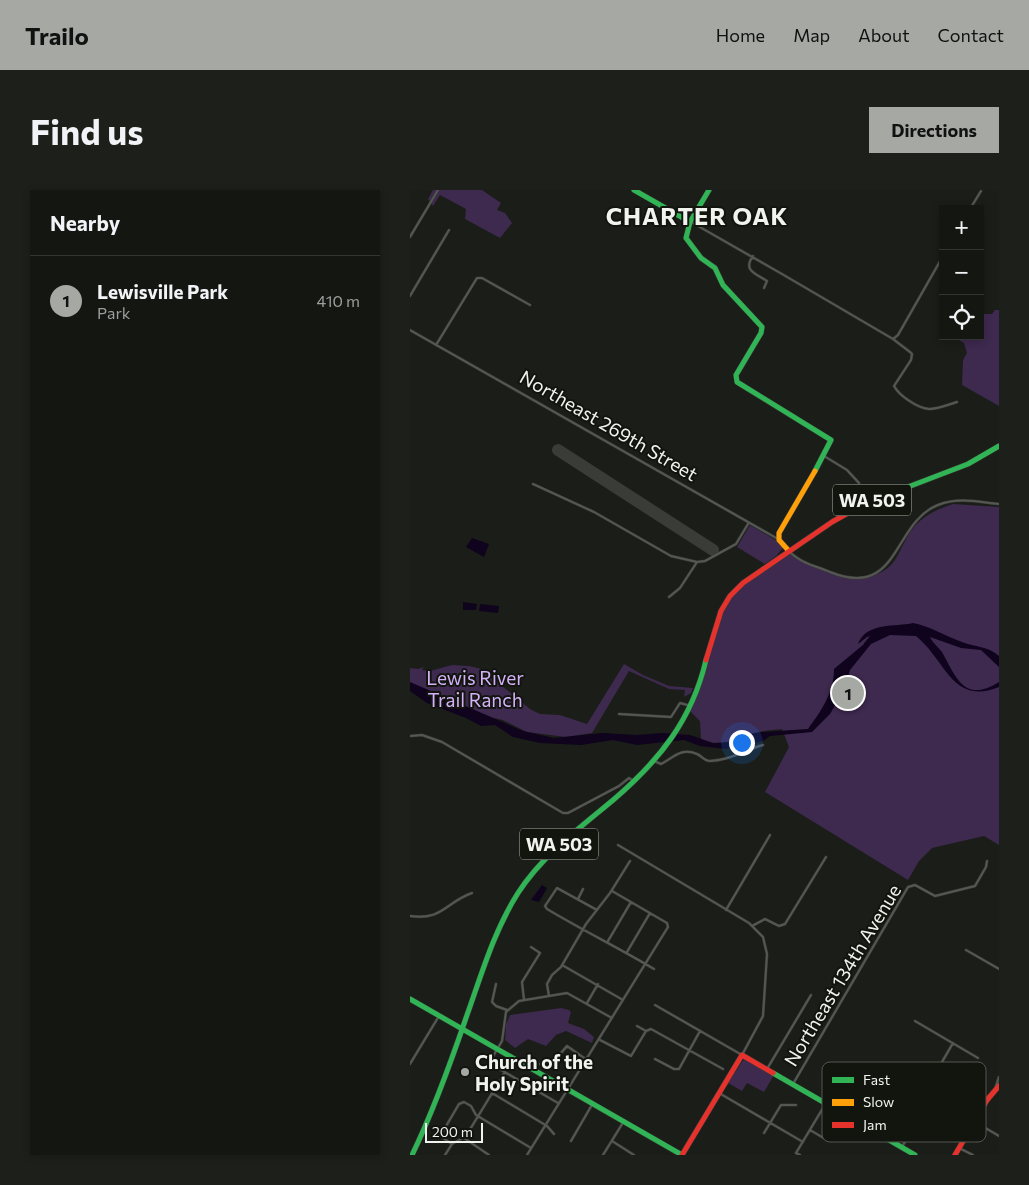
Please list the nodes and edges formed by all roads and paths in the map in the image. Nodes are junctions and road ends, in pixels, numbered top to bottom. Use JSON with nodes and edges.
{"nodes":[{"id":1,"x":438,"y":190,"type":"edge"},
{"id":2,"x":634,"y":190,"type":"edge"},
{"id":3,"x":709,"y":190,"type":"edge"},
{"id":4,"x":981,"y":191,"type":"edge"},
{"id":5,"x":972,"y":205,"type":"edge"},
{"id":6,"x":690,"y":222,"type":"junction"},
{"id":7,"x":448,"y":230,"type":"dead end"},
{"id":8,"x":410,"y":237,"type":"edge"},
{"id":9,"x":753,"y":256,"type":"junction"},
{"id":10,"x":939,"y":263,"type":"edge"},
{"id":11,"x":764,"y":288,"type":"dead end"},
{"id":12,"x":410,"y":296,"type":"edge"},
{"id":13,"x":530,"y":305,"type":"dead end"},
{"id":14,"x":410,"y":330,"type":"edge"},
{"id":15,"x":893,"y":339,"type":"junction"},
{"id":16,"x":436,"y":344,"type":"junction"},
{"id":17,"x":956,"y":402,"type":"dead end"},
{"id":18,"x":999,"y":446,"type":"edge"},
{"id":19,"x":824,"y":456,"type":"junction"},
{"id":20,"x":859,"y":482,"type":"dead end"},
{"id":21,"x":533,"y":484,"type":"dead end"},
{"id":22,"x":999,"y":504,"type":"edge"},
{"id":23,"x":748,"y":523,"type":"junction"},
{"id":24,"x":778,"y":539,"type":"junction"},
{"id":25,"x":789,"y":551,"type":"junction"},
{"id":26,"x":697,"y":562,"type":"junction"},
{"id":27,"x":669,"y":597,"type":"dead end"},
{"id":28,"x":691,"y":706,"type":"junction"},
{"id":29,"x":619,"y":714,"type":"dead end"},
{"id":30,"x":410,"y":736,"type":"edge"},
{"id":31,"x":764,"y":745,"type":"dead end"},
{"id":32,"x":654,"y":761,"type":"junction"},
{"id":33,"x":634,"y":781,"type":"junction"},
{"id":34,"x":770,"y":835,"type":"dead end"},
{"id":35,"x":618,"y":845,"type":"dead end"},
{"id":36,"x":826,"y":857,"type":"dead end"},
{"id":37,"x":630,"y":861,"type":"dead end"},
{"id":38,"x":987,"y":861,"type":"dead end"},
{"id":39,"x":583,"y":889,"type":"dead end"},
{"id":40,"x":612,"y":891,"type":"junction"},
{"id":41,"x":472,"y":893,"type":"dead end"},
{"id":42,"x":578,"y":899,"type":"junction"},
{"id":43,"x":631,"y":902,"type":"junction"},
{"id":44,"x":597,"y":910,"type":"junction"},
{"id":45,"x":726,"y":910,"type":"junction"},
{"id":46,"x":650,"y":913,"type":"junction"},
{"id":47,"x":410,"y":916,"type":"edge"},
{"id":48,"x":752,"y":926,"type":"junction"},
{"id":49,"x":582,"y":930,"type":"junction"},
{"id":50,"x":607,"y":941,"type":"junction"},
{"id":51,"x":531,"y":947,"type":"dead end"},
{"id":52,"x":966,"y":950,"type":"dead end"},
{"id":53,"x":626,"y":952,"type":"junction"},
{"id":54,"x":645,"y":964,"type":"junction"},
{"id":55,"x":562,"y":965,"type":"junction"},
{"id":56,"x":654,"y":969,"type":"dead end"},
{"id":57,"x":999,"y":969,"type":"edge"},
{"id":58,"x":496,"y":984,"type":"dead end"},
{"id":59,"x":598,"y":984,"type":"junction"},
{"id":60,"x":811,"y":995,"type":"dead end"},
{"id":61,"x":548,"y":996,"type":"junction"},
{"id":62,"x":410,"y":999,"type":"edge"},
{"id":63,"x":524,"y":1000,"type":"junction"},
{"id":64,"x":623,"y":1000,"type":"junction"},
{"id":65,"x":587,"y":1003,"type":"junction"},
{"id":66,"x":655,"y":1005,"type":"dead end"},
{"id":67,"x":507,"y":1010,"type":"junction"},
{"id":68,"x":439,"y":1016,"type":"junction"},
{"id":69,"x":612,"y":1019,"type":"junction"},
{"id":70,"x":914,"y":1021,"type":"dead end"},
{"id":71,"x":637,"y":1026,"type":"dead end"},
{"id":72,"x":462,"y":1029,"type":"junction"},
{"id":73,"x":646,"y":1031,"type":"junction"},
{"id":74,"x":700,"y":1031,"type":"junction"},
{"id":75,"x":600,"y":1039,"type":"junction"},
{"id":76,"x":953,"y":1043,"type":"junction"},
{"id":77,"x":497,"y":1049,"type":"junction"},
{"id":78,"x":690,"y":1050,"type":"junction"},
{"id":79,"x":742,"y":1055,"type":"junction"},
{"id":80,"x":655,"y":1058,"type":"dead end"},
{"id":81,"x":978,"y":1058,"type":"dead end"},
{"id":82,"x":587,"y":1060,"type":"junction"},
{"id":83,"x":942,"y":1062,"type":"edge"},
{"id":84,"x":410,"y":1064,"type":"edge"},
{"id":85,"x":540,"y":1064,"type":"dead end"},
{"id":86,"x":723,"y":1069,"type":"dead end"},
{"id":87,"x":767,"y":1069,"type":"junction"},
{"id":88,"x":505,"y":1072,"type":"junction"},
{"id":89,"x":999,"y":1077,"type":"edge"},
{"id":90,"x":793,"y":1084,"type":"junction"},
{"id":91,"x":997,"y":1087,"type":"edge"},
{"id":92,"x":567,"y":1088,"type":"junction"},
{"id":93,"x":492,"y":1093,"type":"junction"},
{"id":94,"x":719,"y":1093,"type":"junction"},
{"id":95,"x":822,"y":1101,"type":"edge"},
{"id":96,"x":558,"y":1103,"type":"junction"},
{"id":97,"x":593,"y":1103,"type":"junction"},
{"id":98,"x":986,"y":1104,"type":"edge"},
{"id":99,"x":796,"y":1105,"type":"dead end"},
{"id":100,"x":822,"y":1110,"type":"edge"},
{"id":101,"x":478,"y":1116,"type":"junction"},
{"id":102,"x":624,"y":1121,"type":"junction"},
{"id":103,"x":770,"y":1123,"type":"junction"},
{"id":104,"x":545,"y":1125,"type":"junction"},
{"id":105,"x":986,"y":1129,"type":"edge"},
{"id":106,"x":810,"y":1130,"type":"junction"},
{"id":107,"x":764,"y":1133,"type":"dead end"},
{"id":108,"x":554,"y":1134,"type":"dead end"},
{"id":109,"x":999,"y":1136,"type":"edge"},
{"id":110,"x":822,"y":1137,"type":"edge"},
{"id":111,"x":464,"y":1138,"type":"junction"},
{"id":112,"x":571,"y":1140,"type":"dead end"},
{"id":113,"x":612,"y":1141,"type":"junction"},
{"id":114,"x":803,"y":1142,"type":"junction"},
{"id":115,"x":892,"y":1142,"type":"edge"},
{"id":116,"x":905,"y":1142,"type":"edge"},
{"id":117,"x":963,"y":1142,"type":"edge"},
{"id":118,"x":452,"y":1144,"type":"junction"},
{"id":119,"x":531,"y":1148,"type":"junction"},
{"id":120,"x":902,"y":1148,"type":"junction"},
{"id":121,"x":960,"y":1148,"type":"junction"},
{"id":122,"x":479,"y":1149,"type":"junction"},
{"id":123,"x":477,"y":1154,"type":"dead end"},
{"id":124,"x":412,"y":1155,"type":"edge"},
{"id":125,"x":445,"y":1155,"type":"edge"},
{"id":126,"x":489,"y":1155,"type":"edge"},
{"id":127,"x":527,"y":1155,"type":"edge"},
{"id":128,"x":603,"y":1155,"type":"edge"},
{"id":129,"x":634,"y":1155,"type":"edge"},
{"id":130,"x":682,"y":1155,"type":"edge"},
{"id":131,"x":800,"y":1155,"type":"edge"},
{"id":132,"x":915,"y":1155,"type":"edge"},
{"id":133,"x":955,"y":1155,"type":"edge"},
{"id":134,"x":973,"y":1155,"type":"edge"}],
"edges":[{"from":1,"to":8,"type":"street"},
{"from":2,"to":6,"type":"street"},
{"from":3,"to":6,"type":"street"},
{"from":4,"to":5,"type":"street"},
{"from":6,"to":9,"type":"street"},
{"from":6,"to":19,"type":"street"},
{"from":7,"to":12,"type":"street"},
{"from":9,"to":11,"type":"street"},
{"from":9,"to":15,"type":"street"},
{"from":10,"to":15,"type":"street"},
{"from":13,"to":16,"type":"street"},
{"from":14,"to":16,"type":"street","name":"Northeast 269th Street"},
{"from":15,"to":17,"type":"street"},
{"from":16,"to":23,"type":"street","name":"Northeast 269th Street"},
{"from":18,"to":25,"type":"street","number":"WA 503"},
{"from":19,"to":20,"type":"street"},
{"from":19,"to":24,"type":"street"},
{"from":21,"to":26,"type":"street"},
{"from":22,"to":25,"type":"street"},
{"from":23,"to":24,"type":"street","name":"Northeast 269th Street"},
{"from":23,"to":26,"type":"street"},
{"from":24,"to":25,"type":"street","name":"Northeast 269th Street"},
{"from":25,"to":28,"type":"street","number":"WA 503"},
{"from":26,"to":27,"type":"street"},
{"from":28,"to":29,"type":"street"},
{"from":28,"to":32,"type":"street","number":"WA 503"},
{"from":30,"to":33,"type":"street"},
{"from":31,"to":32,"type":"street"},
{"from":32,"to":33,"type":"street","number":"WA 503"},
{"from":33,"to":72,"type":"street","number":"WA 503"},
{"from":34,"to":45,"type":"street"},
{"from":35,"to":45,"type":"street"},
{"from":36,"to":48,"type":"street"},
{"from":37,"to":40,"type":"street"},
{"from":38,"to":90,"type":"street","name":"Northeast 134th Avenue"},
{"from":39,"to":42,"type":"street"},
{"from":40,"to":43,"type":"street"},
{"from":40,"to":44,"type":"street"},
{"from":41,"to":47,"type":"street"},
{"from":42,"to":44,"type":"street"},
{"from":42,"to":49,"type":"street"},
{"from":43,"to":46,"type":"street"},
{"from":43,"to":50,"type":"street"},
{"from":44,"to":49,"type":"street"},
{"from":45,"to":48,"type":"street"},
{"from":46,"to":53,"type":"street"},
{"from":46,"to":54,"type":"street"},
{"from":48,"to":79,"type":"street"},
{"from":49,"to":50,"type":"street"},
{"from":49,"to":55,"type":"street"},
{"from":50,"to":53,"type":"street"},
{"from":51,"to":63,"type":"street"},
{"from":52,"to":57,"type":"street"},
{"from":53,"to":54,"type":"street"},
{"from":54,"to":56,"type":"street"},
{"from":54,"to":64,"type":"street"},
{"from":55,"to":59,"type":"street"},
{"from":55,"to":61,"type":"street"},
{"from":58,"to":67,"type":"street"},
{"from":59,"to":64,"type":"street"},
{"from":59,"to":65,"type":"street"},
{"from":60,"to":87,"type":"street"},
{"from":61,"to":63,"type":"street"},
{"from":61,"to":65,"type":"street"},
{"from":62,"to":68,"type":"street"},
{"from":63,"to":67,"type":"street"},
{"from":64,"to":69,"type":"street"},
{"from":65,"to":69,"type":"street"},
{"from":66,"to":74,"type":"street"},
{"from":67,"to":77,"type":"street"},
{"from":68,"to":72,"type":"street"},
{"from":68,"to":84,"type":"street"},
{"from":69,"to":75,"type":"street"},
{"from":70,"to":76,"type":"street"},
{"from":71,"to":73,"type":"street"},
{"from":72,"to":77,"type":"street"},
{"from":72,"to":124,"type":"street","number":"WA 503"},
{"from":73,"to":75,"type":"street"},
{"from":73,"to":78,"type":"street"},
{"from":74,"to":78,"type":"street"},
{"from":74,"to":79,"type":"street"},
{"from":75,"to":82,"type":"street"},
{"from":76,"to":81,"type":"street"},
{"from":76,"to":83,"type":"street"},
{"from":77,"to":88,"type":"street"},
{"from":77,"to":92,"type":"street"},
{"from":78,"to":80,"type":"street"},
{"from":78,"to":86,"type":"street"},
{"from":79,"to":87,"type":"street"},
{"from":79,"to":94,"type":"street"},
{"from":82,"to":85,"type":"street"},
{"from":82,"to":92,"type":"street"},
{"from":87,"to":90,"type":"street"},
{"from":88,"to":93,"type":"street"},
{"from":88,"to":96,"type":"street"},
{"from":89,"to":91,"type":"street"},
{"from":90,"to":95,"type":"street"},
{"from":91,"to":98,"type":"street"},
{"from":92,"to":96,"type":"street"},
{"from":92,"to":97,"type":"street"},
{"from":93,"to":101,"type":"street"},
{"from":93,"to":104,"type":"street"},
{"from":94,"to":103,"type":"street"},
{"from":94,"to":130,"type":"street"},
{"from":96,"to":104,"type":"street"},
{"from":97,"to":102,"type":"street"},
{"from":97,"to":112,"type":"street"},
{"from":99,"to":103,"type":"street"},
{"from":100,"to":106,"type":"street"},
{"from":101,"to":111,"type":"street"},
{"from":101,"to":118,"type":"street"},
{"from":101,"to":119,"type":"street"},
{"from":102,"to":113,"type":"street"},
{"from":102,"to":130,"type":"street"},
{"from":103,"to":107,"type":"street"},
{"from":103,"to":114,"type":"street"},
{"from":104,"to":108,"type":"street"},
{"from":104,"to":119,"type":"street"},
{"from":105,"to":109,"type":"street"},
{"from":106,"to":110,"type":"street"},
{"from":106,"to":114,"type":"street"},
{"from":111,"to":118,"type":"street"},
{"from":111,"to":122,"type":"street"},
{"from":113,"to":128,"type":"street"},
{"from":113,"to":129,"type":"street"},
{"from":114,"to":131,"type":"street"},
{"from":115,"to":120,"type":"street"},
{"from":116,"to":120,"type":"street"},
{"from":117,"to":121,"type":"street"},
{"from":118,"to":125,"type":"street"},
{"from":119,"to":127,"type":"street"},
{"from":120,"to":132,"type":"street"},
{"from":121,"to":133,"type":"street"},
{"from":121,"to":134,"type":"street"},
{"from":122,"to":123,"type":"street"},
{"from":122,"to":126,"type":"street"}]}
